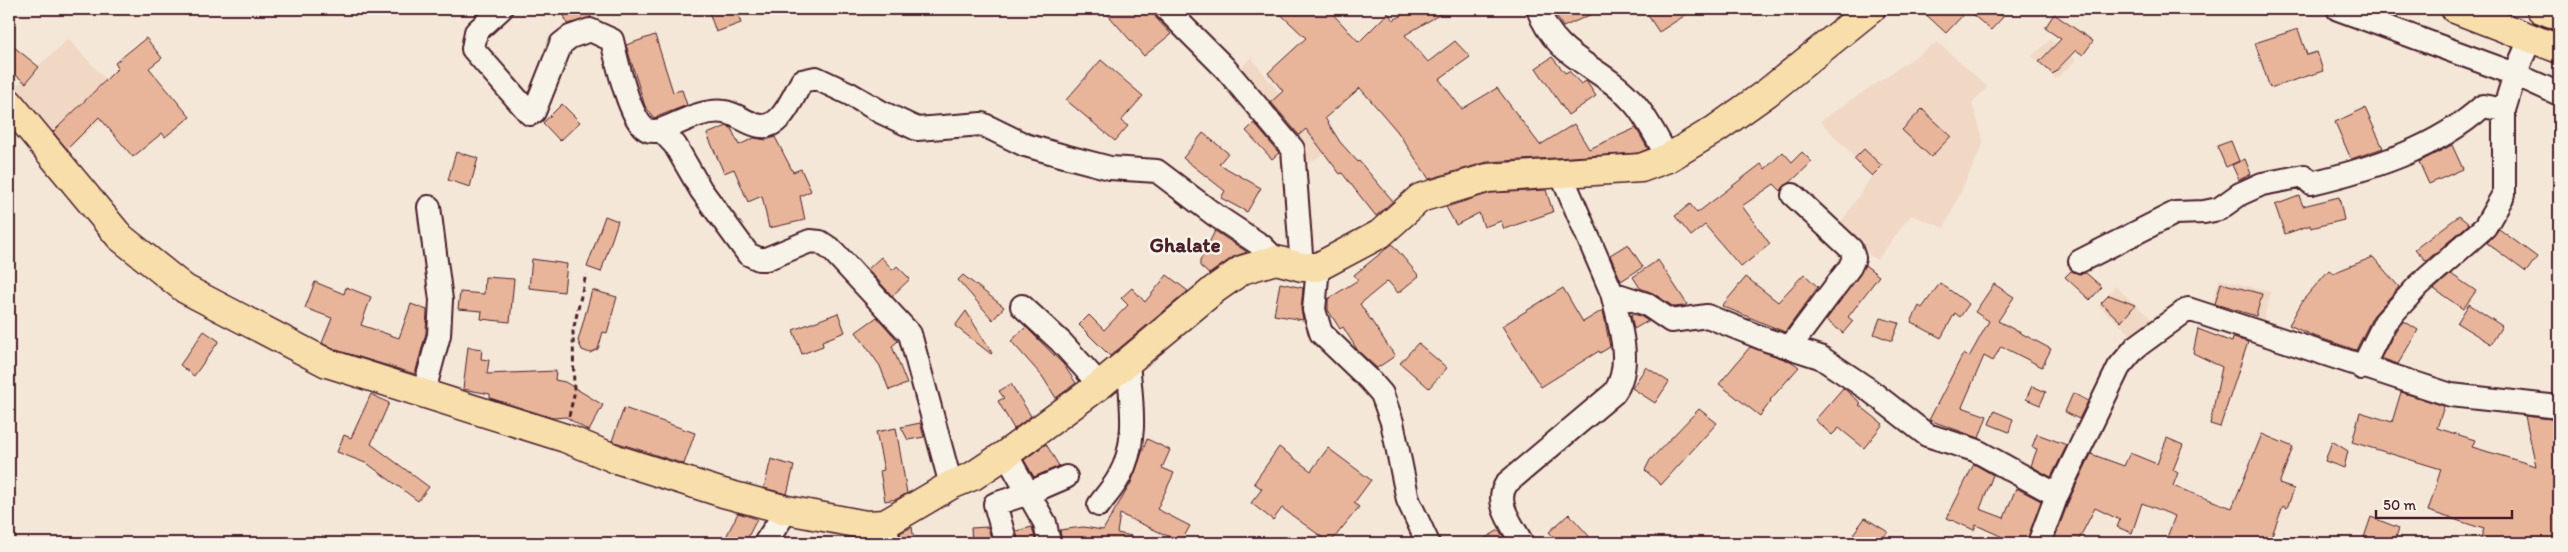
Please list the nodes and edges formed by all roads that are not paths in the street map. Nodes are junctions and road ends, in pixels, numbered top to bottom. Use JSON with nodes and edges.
{"nodes":[{"id":1,"x":501,"y":9,"type":"edge"},
{"id":2,"x":1166,"y":9,"type":"edge"},
{"id":3,"x":1538,"y":9,"type":"edge"},
{"id":4,"x":1871,"y":9,"type":"edge"},
{"id":5,"x":2338,"y":9,"type":"edge"},
{"id":6,"x":2455,"y":9,"type":"edge"},
{"id":7,"x":2541,"y":9,"type":"edge"},
{"id":8,"x":2559,"y":16,"type":"edge"},
{"id":9,"x":2531,"y":37,"type":"junction"},
{"id":10,"x":2559,"y":49,"type":"edge"},
{"id":11,"x":2515,"y":74,"type":"junction"},
{"id":12,"x":2559,"y":94,"type":"edge"},
{"id":13,"x":9,"y":102,"type":"edge"},
{"id":14,"x":2504,"y":110,"type":"junction"},
{"id":15,"x":661,"y":130,"type":"junction"},
{"id":16,"x":1668,"y":158,"type":"junction"},
{"id":17,"x":1561,"y":174,"type":"junction"},
{"id":18,"x":1793,"y":195,"type":"dead end"},
{"id":19,"x":430,"y":207,"type":"dead end"},
{"id":20,"x":1276,"y":260,"type":"junction"},
{"id":21,"x":2080,"y":261,"type":"dead end"},
{"id":22,"x":1310,"y":267,"type":"junction"},
{"id":23,"x":1612,"y":293,"type":"junction"},
{"id":24,"x":1022,"y":306,"type":"dead end"},
{"id":25,"x":1790,"y":347,"type":"junction"},
{"id":26,"x":1128,"y":362,"type":"junction"},
{"id":27,"x":2362,"y":368,"type":"junction"},
{"id":28,"x":1100,"y":385,"type":"junction"},
{"id":29,"x":423,"y":395,"type":"junction"},
{"id":30,"x":2559,"y":406,"type":"edge"},
{"id":31,"x":1006,"y":454,"type":"junction"},
{"id":32,"x":1066,"y":477,"type":"dead end"},
{"id":33,"x":951,"y":485,"type":"junction"},
{"id":34,"x":1029,"y":493,"type":"junction"},
{"id":35,"x":2057,"y":495,"type":"junction"},
{"id":36,"x":1099,"y":505,"type":"dead end"},
{"id":37,"x":787,"y":510,"type":"junction"},
{"id":38,"x":887,"y":534,"type":"edge"},
{"id":39,"x":765,"y":543,"type":"edge"},
{"id":40,"x":1006,"y":543,"type":"edge"},
{"id":41,"x":1049,"y":543,"type":"edge"},
{"id":42,"x":1428,"y":543,"type":"edge"},
{"id":43,"x":1522,"y":543,"type":"edge"},
{"id":44,"x":2039,"y":543,"type":"edge"}],
"edges":[{"from":1,"to":15,"type":"street"},
{"from":2,"to":22,"type":"street"},
{"from":3,"to":16,"type":"street"},
{"from":4,"to":16,"type":"main road"},
{"from":5,"to":11,"type":"street"},
{"from":6,"to":9,"type":"main road"},
{"from":7,"to":8,"type":"main road"},
{"from":9,"to":10,"type":"main road"},
{"from":9,"to":11,"type":"street"},
{"from":11,"to":12,"type":"street"},
{"from":11,"to":14,"type":"street"},
{"from":13,"to":29,"type":"main road"},
{"from":14,"to":21,"type":"street"},
{"from":14,"to":27,"type":"street"},
{"from":15,"to":20,"type":"street"},
{"from":15,"to":33,"type":"street"},
{"from":16,"to":17,"type":"main road"},
{"from":17,"to":22,"type":"main road"},
{"from":17,"to":23,"type":"street"},
{"from":18,"to":25,"type":"street"},
{"from":19,"to":29,"type":"street"},
{"from":20,"to":22,"type":"main road"},
{"from":20,"to":26,"type":"main road"},
{"from":22,"to":42,"type":"street"},
{"from":23,"to":25,"type":"street"},
{"from":23,"to":43,"type":"street"},
{"from":24,"to":28,"type":"street"},
{"from":25,"to":35,"type":"street"},
{"from":26,"to":28,"type":"main road"},
{"from":26,"to":36,"type":"street"},
{"from":27,"to":30,"type":"street"},
{"from":27,"to":35,"type":"street"},
{"from":28,"to":31,"type":"main road"},
{"from":29,"to":37,"type":"main road"},
{"from":31,"to":33,"type":"main road"},
{"from":31,"to":34,"type":"street"},
{"from":32,"to":34,"type":"street"},
{"from":33,"to":38,"type":"main road"},
{"from":34,"to":40,"type":"street"},
{"from":34,"to":41,"type":"street"},
{"from":35,"to":44,"type":"street"},
{"from":37,"to":38,"type":"main road"},
{"from":37,"to":39,"type":"street"}]}
